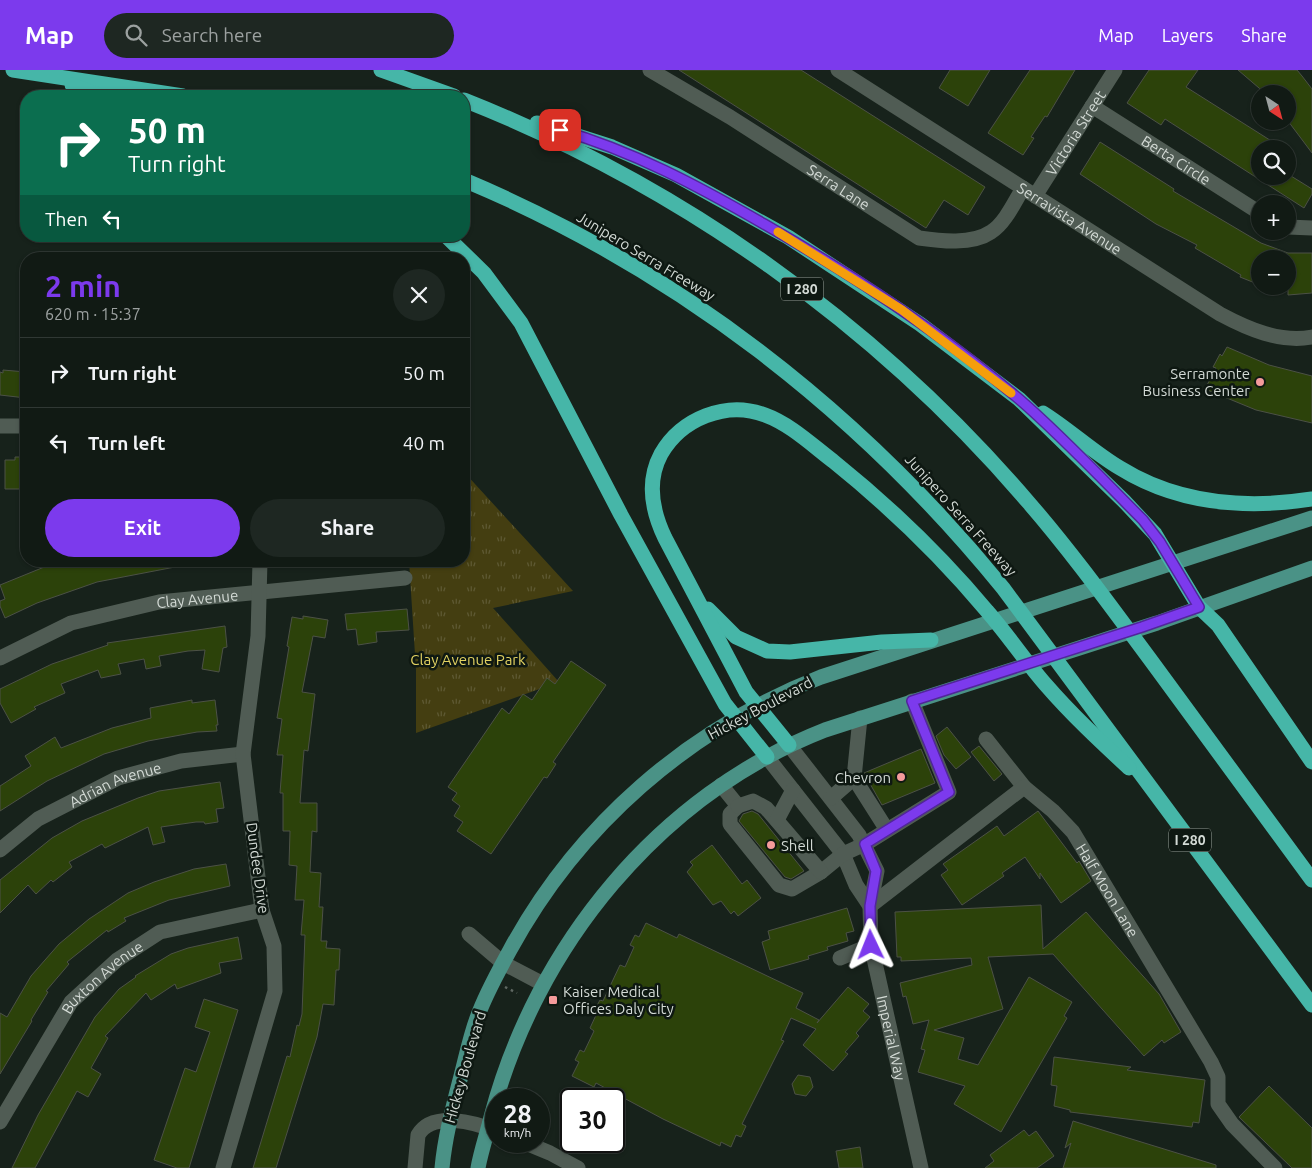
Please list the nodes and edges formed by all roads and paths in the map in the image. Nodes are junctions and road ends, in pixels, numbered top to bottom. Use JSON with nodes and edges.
{"nodes":[{"id":1,"x":13,"y":70,"type":"edge"},
{"id":2,"x":381,"y":70,"type":"edge"},
{"id":3,"x":650,"y":70,"type":"edge"},
{"id":4,"x":838,"y":70,"type":"edge"},
{"id":5,"x":1115,"y":70,"type":"edge"},
{"id":6,"x":43,"y":74,"type":"junction"},
{"id":7,"x":85,"y":90,"type":"edge"},
{"id":8,"x":145,"y":90,"type":"edge"},
{"id":9,"x":437,"y":90,"type":"edge"},
{"id":10,"x":470,"y":103,"type":"edge"},
{"id":11,"x":470,"y":103,"type":"edge"},
{"id":12,"x":1092,"y":106,"type":"junction"},
{"id":13,"x":470,"y":183,"type":"edge"},
{"id":14,"x":1029,"y":192,"type":"junction"},
{"id":15,"x":1251,"y":207,"type":"edge"},
{"id":16,"x":1296,"y":227,"type":"edge"},
{"id":17,"x":1312,"y":228,"type":"edge"},
{"id":18,"x":452,"y":242,"type":"edge"},
{"id":19,"x":462,"y":252,"type":"edge"},
{"id":20,"x":470,"y":259,"type":"edge"},
{"id":21,"x":1312,"y":337,"type":"edge"},
{"id":22,"x":1019,"y":399,"type":"junction"},
{"id":23,"x":0,"y":426,"type":"edge"},
{"id":24,"x":20,"y":426,"type":"edge"},
{"id":25,"x":1312,"y":499,"type":"edge"},
{"id":26,"x":1312,"y":518,"type":"edge"},
{"id":27,"x":1172,"y":564,"type":"junction"},
{"id":28,"x":260,"y":567,"type":"edge"},
{"id":29,"x":1312,"y":568,"type":"edge"},
{"id":30,"x":405,"y":578,"type":"dead end"},
{"id":31,"x":693,"y":588,"type":"junction"},
{"id":32,"x":258,"y":593,"type":"junction"},
{"id":33,"x":1199,"y":607,"type":"junction"},
{"id":34,"x":931,"y":640,"type":"junction"},
{"id":35,"x":0,"y":658,"type":"edge"},
{"id":36,"x":912,"y":701,"type":"junction"},
{"id":37,"x":757,"y":707,"type":"junction"},
{"id":38,"x":860,"y":718,"type":"junction"},
{"id":39,"x":735,"y":719,"type":"junction"},
{"id":40,"x":986,"y":739,"type":"dead end"},
{"id":41,"x":789,"y":745,"type":"junction"},
{"id":42,"x":243,"y":754,"type":"junction"},
{"id":43,"x":767,"y":757,"type":"junction"},
{"id":44,"x":1312,"y":762,"type":"edge"},
{"id":45,"x":854,"y":778,"type":"junction"},
{"id":46,"x":721,"y":785,"type":"junction"},
{"id":47,"x":1024,"y":786,"type":"junction"},
{"id":48,"x":793,"y":790,"type":"junction"},
{"id":49,"x":1154,"y":790,"type":"junction"},
{"id":50,"x":830,"y":798,"type":"junction"},
{"id":51,"x":738,"y":806,"type":"junction"},
{"id":52,"x":777,"y":820,"type":"junction"},
{"id":53,"x":887,"y":830,"type":"junction"},
{"id":54,"x":865,"y":844,"type":"junction"},
{"id":55,"x":0,"y":850,"type":"edge"},
{"id":56,"x":843,"y":854,"type":"junction"},
{"id":57,"x":821,"y":872,"type":"junction"},
{"id":58,"x":1312,"y":880,"type":"edge"},
{"id":59,"x":870,"y":906,"type":"junction"},
{"id":60,"x":262,"y":910,"type":"junction"},
{"id":61,"x":469,"y":934,"type":"dead end"},
{"id":62,"x":871,"y":945,"type":"junction"},
{"id":63,"x":840,"y":958,"type":"dead end"},
{"id":64,"x":503,"y":963,"type":"junction"},
{"id":65,"x":501,"y":984,"type":"dead end"},
{"id":66,"x":543,"y":984,"type":"junction"},
{"id":67,"x":517,"y":993,"type":"dead end"},
{"id":68,"x":1312,"y":1005,"type":"edge"},
{"id":69,"x":500,"y":1088,"type":"edge"},
{"id":70,"x":450,"y":1119,"type":"junction"},
{"id":71,"x":0,"y":1122,"type":"edge"},
{"id":72,"x":485,"y":1128,"type":"edge"},
{"id":73,"x":485,"y":1149,"type":"edge"},
{"id":74,"x":548,"y":1153,"type":"edge"},
{"id":75,"x":222,"y":1168,"type":"edge"},
{"id":76,"x":416,"y":1168,"type":"edge"},
{"id":77,"x":442,"y":1168,"type":"edge"},
{"id":78,"x":478,"y":1168,"type":"edge"},
{"id":79,"x":578,"y":1168,"type":"edge"},
{"id":80,"x":921,"y":1168,"type":"edge"},
{"id":81,"x":1275,"y":1168,"type":"edge"}],
"edges":[{"from":1,"to":6,"type":"highway"},
{"from":2,"to":9,"type":"highway"},
{"from":3,"to":14,"type":"street","name":"Serra Lane"},
{"from":4,"to":14,"type":"street","name":"Serravista Avenue"},
{"from":5,"to":12,"type":"street","name":"Victoria Street"},
{"from":6,"to":7,"type":"highway"},
{"from":6,"to":8,"type":"highway"},
{"from":10,"to":22,"type":"highway"},
{"from":11,"to":58,"type":"highway","number":"I 280"},
{"from":12,"to":14,"type":"street","name":"Victoria Street"},
{"from":12,"to":15,"type":"street","name":"Berta Circle"},
{"from":13,"to":49,"type":"highway","name":"Junipero Serra Freeway","number":"I 280"},
{"from":14,"to":21,"type":"street","name":"Serravista Avenue"},
{"from":16,"to":17,"type":"street"},
{"from":18,"to":19,"type":"highway"},
{"from":20,"to":39,"type":"highway"},
{"from":22,"to":25,"type":"highway"},
{"from":22,"to":27,"type":"highway"},
{"from":23,"to":24,"type":"street"},
{"from":26,"to":27,"type":"main road","name":"Hickey Boulevard"},
{"from":27,"to":33,"type":"highway"},
{"from":27,"to":34,"type":"main road","name":"Hickey Boulevard"},
{"from":28,"to":32,"type":"street","name":"Dundee Drive"},
{"from":29,"to":33,"type":"main road"},
{"from":30,"to":32,"type":"street","name":"Clay Avenue"},
{"from":31,"to":34,"type":"highway"},
{"from":31,"to":37,"type":"highway"},
{"from":31,"to":49,"type":"highway"},
{"from":32,"to":35,"type":"street","name":"Clay Avenue"},
{"from":32,"to":42,"type":"street","name":"Dundee Drive"},
{"from":33,"to":36,"type":"main road"},
{"from":33,"to":44,"type":"highway"},
{"from":34,"to":37,"type":"main road","name":"Hickey Boulevard"},
{"from":36,"to":38,"type":"main road"},
{"from":36,"to":53,"type":"street"},
{"from":37,"to":39,"type":"main road","name":"Hickey Boulevard"},
{"from":37,"to":41,"type":"highway"},
{"from":38,"to":41,"type":"main road"},
{"from":38,"to":45,"type":"street"},
{"from":39,"to":43,"type":"highway"},
{"from":39,"to":64,"type":"main road","name":"Hickey Boulevard"},
{"from":40,"to":47,"type":"street","name":"Half Moon Lane"},
{"from":41,"to":43,"type":"main road"},
{"from":41,"to":50,"type":"street","name":"Imperial Way"},
{"from":42,"to":55,"type":"street","name":"Adrian Avenue"},
{"from":42,"to":60,"type":"street","name":"Dundee Drive"},
{"from":43,"to":46,"type":"main road"},
{"from":43,"to":48,"type":"street"},
{"from":45,"to":50,"type":"street"},
{"from":45,"to":53,"type":"street"},
{"from":46,"to":51,"type":"street"},
{"from":46,"to":66,"type":"main road"},
{"from":47,"to":59,"type":"street"},
{"from":47,"to":81,"type":"street","name":"Half Moon Lane"},
{"from":48,"to":52,"type":"street"},
{"from":48,"to":56,"type":"street"},
{"from":49,"to":68,"type":"highway","name":"Junipero Serra Freeway","number":"I 280"},
{"from":50,"to":54,"type":"street","name":"Imperial Way"},
{"from":51,"to":52,"type":"street"},
{"from":51,"to":57,"type":"street"},
{"from":52,"to":57,"type":"street"},
{"from":53,"to":54,"type":"street"},
{"from":54,"to":56,"type":"street"},
{"from":54,"to":59,"type":"street","name":"Imperial Way"},
{"from":56,"to":57,"type":"street"},
{"from":56,"to":59,"type":"street"},
{"from":59,"to":62,"type":"street","name":"Imperial Way"},
{"from":60,"to":71,"type":"street","name":"Buxton Avenue"},
{"from":60,"to":75,"type":"street","name":"Dundee Drive"},
{"from":61,"to":64,"type":"street"},
{"from":62,"to":63,"type":"street"},
{"from":62,"to":80,"type":"street","name":"Imperial Way"},
{"from":64,"to":66,"type":"street"},
{"from":64,"to":70,"type":"main road","name":"Hickey Boulevard"},
{"from":65,"to":67,"type":"path"},
{"from":66,"to":69,"type":"main road"},
{"from":70,"to":72,"type":"street"},
{"from":70,"to":76,"type":"street"},
{"from":70,"to":77,"type":"main road","name":"Hickey Boulevard"},
{"from":73,"to":78,"type":"main road"},
{"from":74,"to":79,"type":"street"}]}
